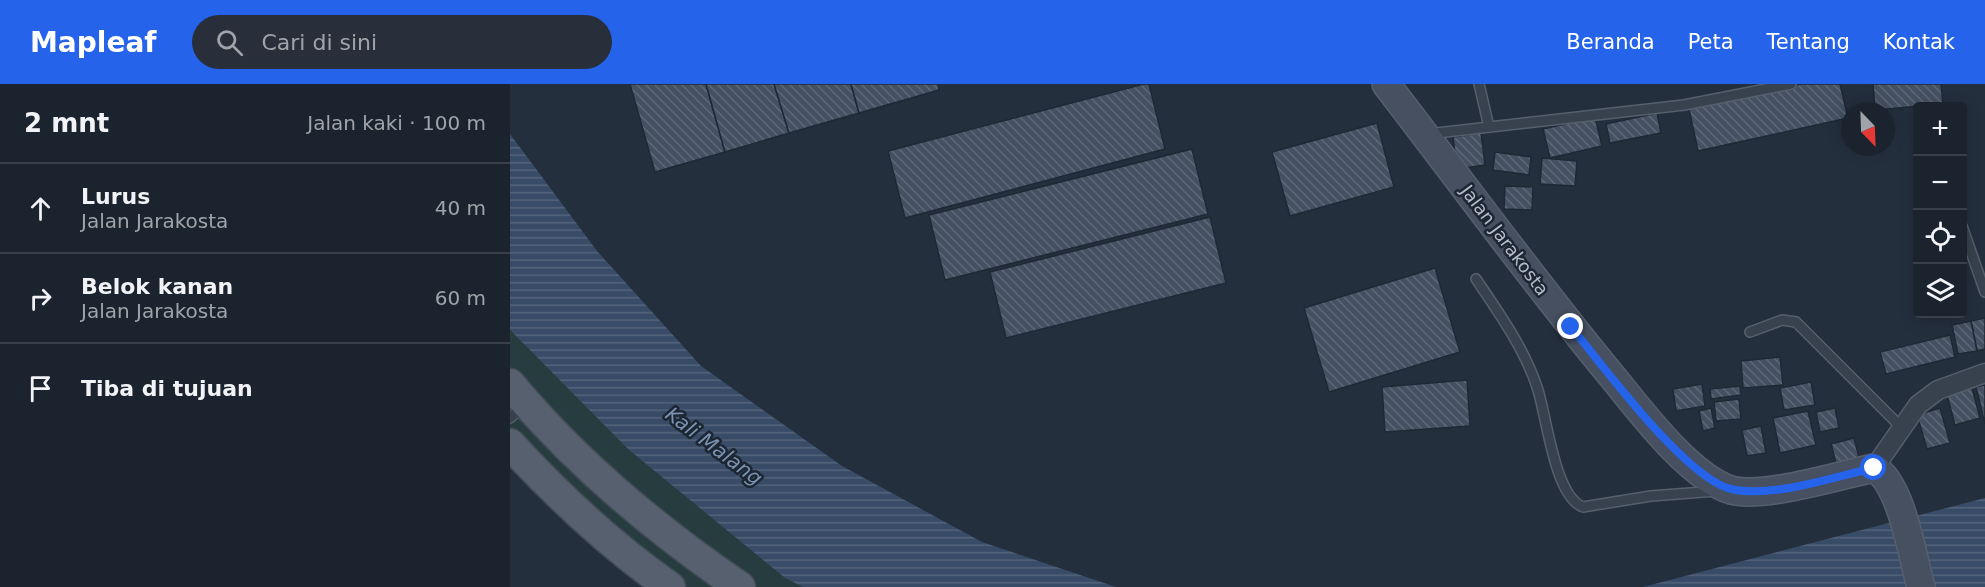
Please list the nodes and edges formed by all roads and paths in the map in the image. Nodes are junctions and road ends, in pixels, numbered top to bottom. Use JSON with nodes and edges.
{"nodes":[{"id":1,"x":1386,"y":84,"type":"edge"},
{"id":2,"x":1479,"y":84,"type":"edge"},
{"id":3,"x":1791,"y":84,"type":"edge"},
{"id":4,"x":1489,"y":127,"type":"junction"},
{"id":5,"x":1424,"y":134,"type":"junction"},
{"id":6,"x":1967,"y":240,"type":"edge"},
{"id":7,"x":1476,"y":279,"type":"dead end"},
{"id":8,"x":1985,"y":292,"type":"edge"},
{"id":9,"x":1750,"y":332,"type":"dead end"},
{"id":10,"x":1985,"y":373,"type":"edge"},
{"id":11,"x":516,"y":402,"type":"edge"},
{"id":12,"x":1901,"y":427,"type":"junction"},
{"id":13,"x":510,"y":444,"type":"edge"},
{"id":14,"x":1874,"y":468,"type":"junction"},
{"id":15,"x":1732,"y":490,"type":"junction"},
{"id":16,"x":670,"y":587,"type":"edge"},
{"id":17,"x":740,"y":587,"type":"edge"},
{"id":18,"x":1921,"y":587,"type":"edge"}],
"edges":[{"from":1,"to":5,"type":"street","name":"Jalan Jarakosta"},
{"from":2,"to":4,"type":"lane"},
{"from":3,"to":4,"type":"lane"},
{"from":4,"to":5,"type":"lane"},
{"from":5,"to":15,"type":"street","name":"Jalan Jarakosta"},
{"from":6,"to":8,"type":"lane"},
{"from":7,"to":15,"type":"lane"},
{"from":9,"to":12,"type":"lane"},
{"from":10,"to":12,"type":"street"},
{"from":11,"to":17,"type":"main road"},
{"from":12,"to":14,"type":"street"},
{"from":13,"to":16,"type":"main road"},
{"from":14,"to":15,"type":"street"},
{"from":14,"to":18,"type":"street"}]}
